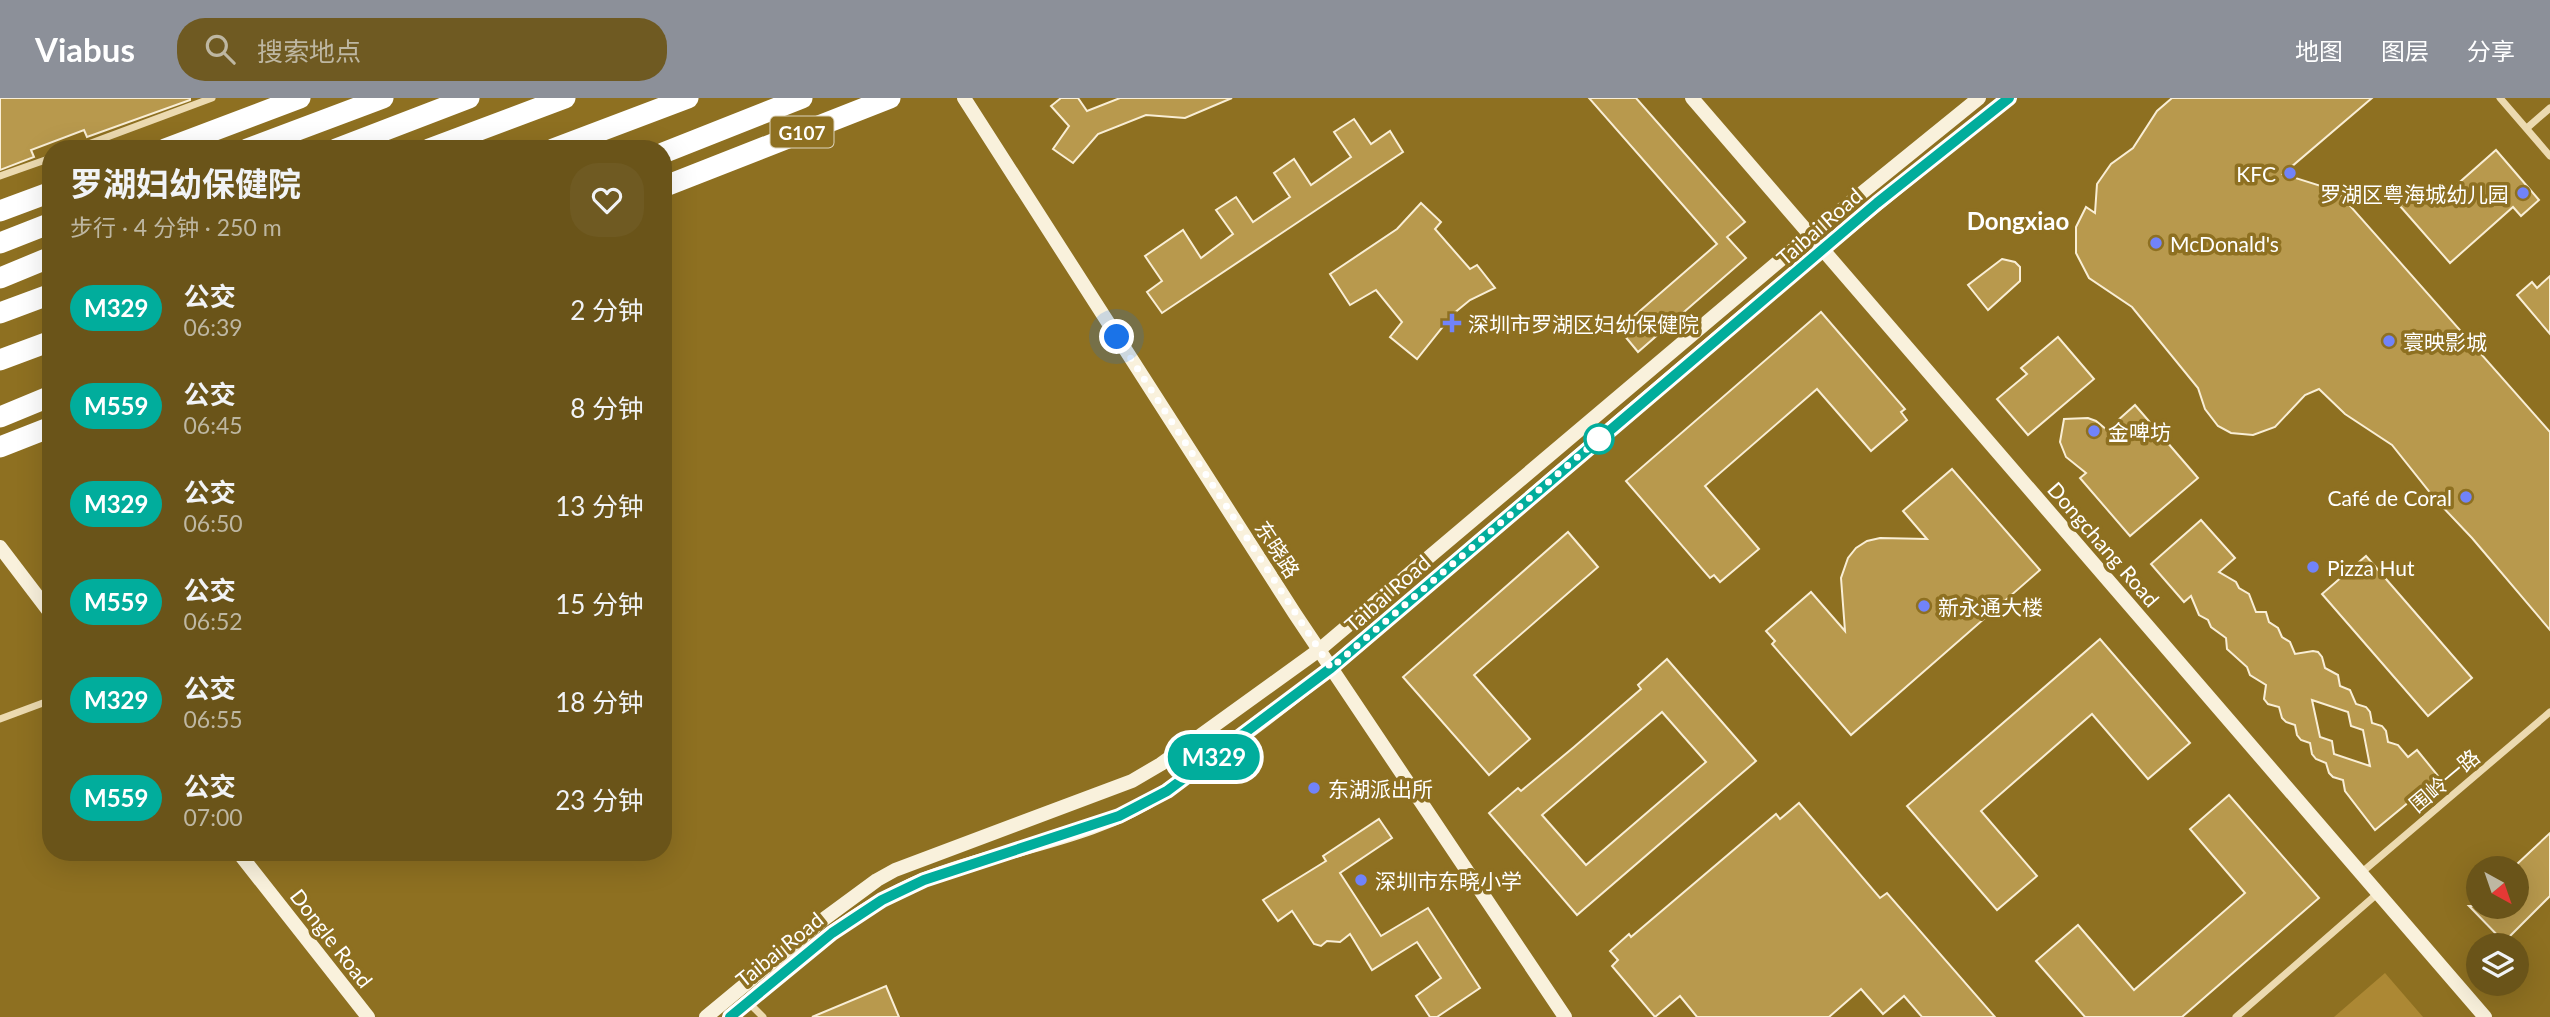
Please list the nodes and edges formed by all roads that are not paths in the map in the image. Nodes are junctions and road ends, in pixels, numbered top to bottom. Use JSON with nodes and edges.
{"nodes":[{"id":1,"x":212,"y":98,"type":"edge"},
{"id":2,"x":300,"y":98,"type":"edge"},
{"id":3,"x":383,"y":98,"type":"edge"},
{"id":4,"x":469,"y":98,"type":"edge"},
{"id":5,"x":565,"y":98,"type":"edge"},
{"id":6,"x":688,"y":98,"type":"edge"},
{"id":7,"x":802,"y":98,"type":"edge"},
{"id":8,"x":890,"y":98,"type":"edge"},
{"id":9,"x":964,"y":98,"type":"edge"},
{"id":10,"x":1692,"y":98,"type":"edge"},
{"id":11,"x":1979,"y":98,"type":"edge"},
{"id":12,"x":2009,"y":98,"type":"edge"},
{"id":13,"x":2500,"y":98,"type":"edge"},
{"id":14,"x":2550,"y":108,"type":"edge"},
{"id":15,"x":2527,"y":128,"type":"junction"},
{"id":16,"x":99,"y":140,"type":"edge"},
{"id":17,"x":189,"y":140,"type":"edge"},
{"id":18,"x":271,"y":140,"type":"edge"},
{"id":19,"x":359,"y":140,"type":"edge"},
{"id":20,"x":453,"y":140,"type":"edge"},
{"id":21,"x":577,"y":140,"type":"edge"},
{"id":22,"x":672,"y":149,"type":"edge"},
{"id":23,"x":2550,"y":156,"type":"edge"},
{"id":24,"x":42,"y":161,"type":"edge"},
{"id":25,"x":0,"y":176,"type":"edge"},
{"id":26,"x":672,"y":183,"type":"edge"},
{"id":27,"x":42,"y":195,"type":"edge"},
{"id":28,"x":0,"y":211,"type":"edge"},
{"id":29,"x":42,"y":227,"type":"edge"},
{"id":30,"x":1810,"y":235,"type":"junction"},
{"id":31,"x":0,"y":243,"type":"edge"},
{"id":32,"x":1823,"y":250,"type":"junction"},
{"id":33,"x":42,"y":261,"type":"edge"},
{"id":34,"x":0,"y":278,"type":"edge"},
{"id":35,"x":42,"y":297,"type":"edge"},
{"id":36,"x":0,"y":313,"type":"edge"},
{"id":37,"x":42,"y":344,"type":"edge"},
{"id":38,"x":0,"y":360,"type":"edge"},
{"id":39,"x":42,"y":400,"type":"edge"},
{"id":40,"x":0,"y":416,"type":"edge"},
{"id":41,"x":42,"y":431,"type":"edge"},
{"id":42,"x":0,"y":447,"type":"edge"},
{"id":43,"x":0,"y":547,"type":"edge"},
{"id":44,"x":42,"y":602,"type":"edge"},
{"id":45,"x":1319,"y":650,"type":"junction"},
{"id":46,"x":1331,"y":668,"type":"junction"},
{"id":47,"x":42,"y":703,"type":"edge"},
{"id":48,"x":2550,"y":712,"type":"edge"},
{"id":49,"x":0,"y":719,"type":"edge"},
{"id":50,"x":245,"y":861,"type":"edge"},
{"id":51,"x":2360,"y":874,"type":"junction"},
{"id":52,"x":2377,"y":894,"type":"junction"},
{"id":53,"x":747,"y":1002,"type":"junction"},
{"id":54,"x":368,"y":1017,"type":"edge"},
{"id":55,"x":706,"y":1017,"type":"edge"},
{"id":56,"x":730,"y":1017,"type":"edge"},
{"id":57,"x":763,"y":1017,"type":"edge"},
{"id":58,"x":1565,"y":1017,"type":"edge"},
{"id":59,"x":2236,"y":1017,"type":"edge"},
{"id":60,"x":2485,"y":1017,"type":"edge"}],
"edges":[{"from":1,"to":16,"type":"street"},
{"from":2,"to":17,"type":"highway"},
{"from":3,"to":18,"type":"highway"},
{"from":4,"to":19,"type":"highway"},
{"from":5,"to":20,"type":"highway"},
{"from":6,"to":21,"type":"highway"},
{"from":7,"to":22,"type":"highway"},
{"from":8,"to":26,"type":"highway","number":"G107"},
{"from":9,"to":45,"type":"main road","name":"东晓路"},
{"from":10,"to":30,"type":"main road","name":"Dongchang Road"},
{"from":11,"to":30,"type":"main road","name":"Taibai Road"},
{"from":12,"to":32,"type":"main road","name":"Taibai Road"},
{"from":13,"to":15,"type":"street"},
{"from":14,"to":15,"type":"street"},
{"from":15,"to":23,"type":"street"},
{"from":24,"to":25,"type":"street"},
{"from":27,"to":28,"type":"highway"},
{"from":29,"to":31,"type":"highway"},
{"from":30,"to":32,"type":"main road","name":"Dongchang Road"},
{"from":30,"to":45,"type":"main road","name":"Taibai Road"},
{"from":32,"to":46,"type":"main road","name":"Taibai Road"},
{"from":32,"to":51,"type":"main road","name":"Dongchang Road"},
{"from":33,"to":34,"type":"highway"},
{"from":35,"to":36,"type":"highway"},
{"from":37,"to":38,"type":"highway"},
{"from":39,"to":40,"type":"highway"},
{"from":41,"to":42,"type":"highway"},
{"from":43,"to":44,"type":"main road"},
{"from":45,"to":46,"type":"main road","name":"东晓路"},
{"from":45,"to":55,"type":"main road","name":"Taibai Road"},
{"from":46,"to":53,"type":"main road","name":"Taibai Road"},
{"from":46,"to":58,"type":"main road","name":"东晓路"},
{"from":47,"to":49,"type":"street"},
{"from":48,"to":51,"type":"street","name":"围岭一路"},
{"from":50,"to":54,"type":"main road","name":"Dongle Road"},
{"from":51,"to":52,"type":"main road","name":"Dongchang Road"},
{"from":52,"to":59,"type":"street"},
{"from":52,"to":60,"type":"main road","name":"Dongchang Road"},
{"from":53,"to":56,"type":"main road","name":"Taibai Road"},
{"from":53,"to":57,"type":"street"}]}
